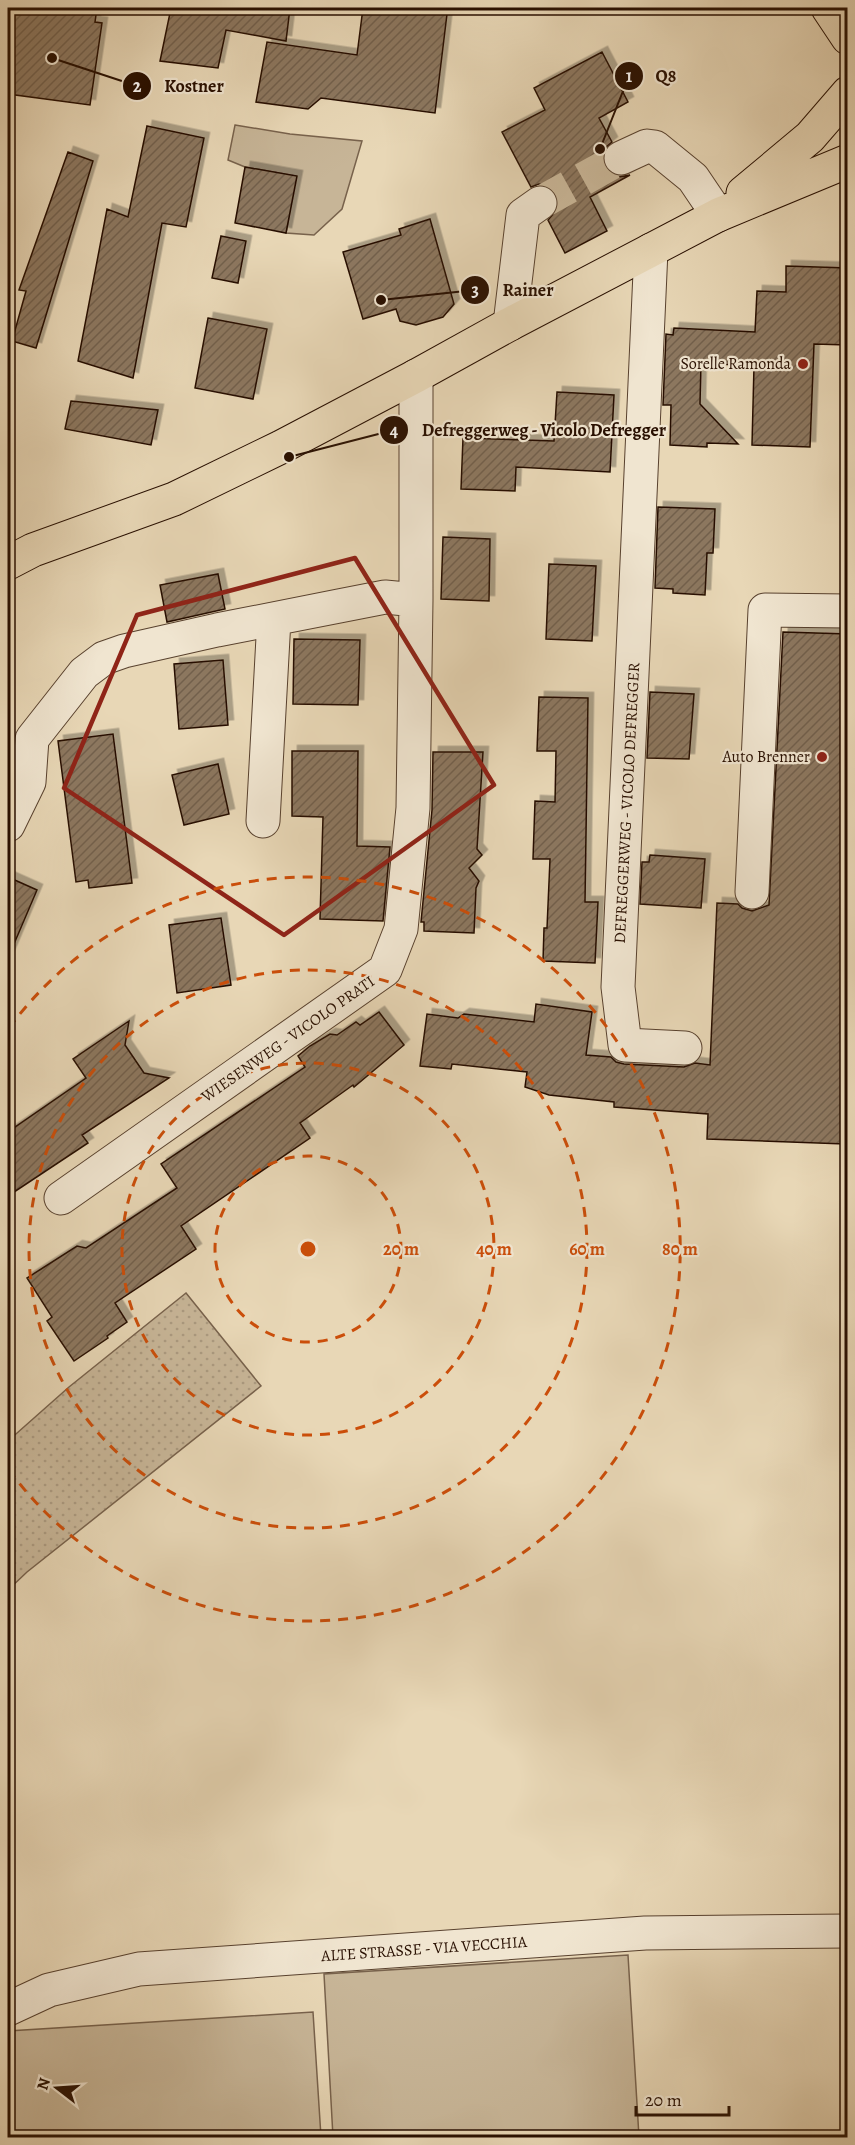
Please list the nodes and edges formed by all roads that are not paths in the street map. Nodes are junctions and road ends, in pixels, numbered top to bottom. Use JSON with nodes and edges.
{"nodes":[{"id":1,"x":828,"y":8,"type":"edge"},
{"id":2,"x":848,"y":38,"type":"edge"},
{"id":3,"x":848,"y":93,"type":"edge"},
{"id":4,"x":621,"y":158,"type":"tunnel mouth"},
{"id":5,"x":848,"y":161,"type":"edge"},
{"id":6,"x":540,"y":203,"type":"tunnel mouth"},
{"id":7,"x":718,"y":215,"type":"junction"},
{"id":8,"x":651,"y":250,"type":"junction"},
{"id":9,"x":510,"y":324,"type":"junction"},
{"id":10,"x":416,"y":376,"type":"junction"},
{"id":11,"x":8,"y":563,"type":"edge"},
{"id":12,"x":416,"y":600,"type":"junction"},
{"id":13,"x":848,"y":611,"type":"edge"},
{"id":14,"x":274,"y":619,"type":"junction"},
{"id":15,"x":263,"y":821,"type":"dead end"},
{"id":16,"x":8,"y":825,"type":"edge"},
{"id":17,"x":752,"y":892,"type":"dead end"},
{"id":18,"x":685,"y":1048,"type":"dead end"},
{"id":19,"x":61,"y":1198,"type":"dead end"},
{"id":20,"x":848,"y":1931,"type":"edge"},
{"id":21,"x":8,"y":2009,"type":"edge"}],
"edges":[{"from":1,"to":2,"type":"main road"},
{"from":3,"to":7,"type":"main road"},
{"from":4,"to":7,"type":"street"},
{"from":5,"to":7,"type":"main road"},
{"from":6,"to":9,"type":"street"},
{"from":7,"to":8,"type":"main road"},
{"from":8,"to":9,"type":"main road"},
{"from":8,"to":18,"type":"street","name":"DEFREGGERWEG - VICOLO DEFREGGER"},
{"from":9,"to":10,"type":"main road"},
{"from":10,"to":11,"type":"main road"},
{"from":10,"to":12,"type":"street","name":"WIESENWEG - VICOLO PRATI"},
{"from":12,"to":14,"type":"street"},
{"from":12,"to":19,"type":"street","name":"WIESENWEG - VICOLO PRATI"},
{"from":13,"to":17,"type":"street"},
{"from":14,"to":15,"type":"street"},
{"from":14,"to":16,"type":"street"},
{"from":20,"to":21,"type":"street","name":"ALTE STRASSE - VIA VECCHIA"}]}
